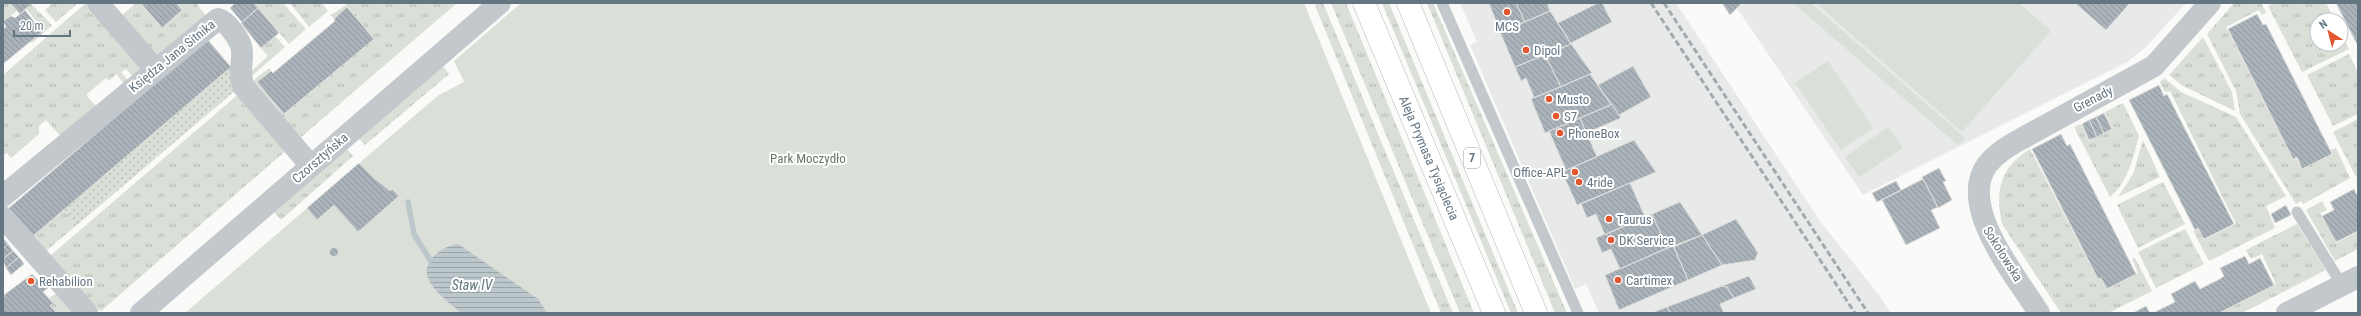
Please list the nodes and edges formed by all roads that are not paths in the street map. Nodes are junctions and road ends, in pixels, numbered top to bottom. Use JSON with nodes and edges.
{"nodes":[{"id":1,"x":98,"y":3,"type":"edge"},
{"id":2,"x":500,"y":3,"type":"edge"},
{"id":3,"x":1364,"y":3,"type":"edge"},
{"id":4,"x":1408,"y":3,"type":"edge"},
{"id":5,"x":1442,"y":3,"type":"edge"},
{"id":6,"x":2210,"y":3,"type":"edge"},
{"id":7,"x":155,"y":69,"type":"junction"},
{"id":8,"x":311,"y":166,"type":"junction"},
{"id":9,"x":1978,"y":191,"type":"joint"},
{"id":10,"x":3,"y":196,"type":"edge"},
{"id":11,"x":2297,"y":212,"type":"dead end"},
{"id":12,"x":3,"y":217,"type":"edge"},
{"id":13,"x":2350,"y":281,"type":"edge"},
{"id":14,"x":87,"y":313,"type":"edge"},
{"id":15,"x":141,"y":313,"type":"edge"},
{"id":16,"x":1494,"y":313,"type":"edge"},
{"id":17,"x":1536,"y":313,"type":"edge"},
{"id":18,"x":1578,"y":313,"type":"edge"},
{"id":19,"x":2040,"y":313,"type":"edge"},
{"id":20,"x":2287,"y":313,"type":"edge"}],
"edges":[{"from":1,"to":7,"type":"street"},
{"from":2,"to":8,"type":"street","name":"Czorsztyńska"},
{"from":3,"to":16,"type":"main road","name":"Aleja Prymasa Tysiąclecia"},
{"from":4,"to":17,"type":"main road","number":"7"},
{"from":5,"to":18,"type":"lane"},
{"from":6,"to":9,"type":"street","name":"Grenady"},
{"from":7,"to":8,"type":"street","name":"Księdza Jana Sitnika"},
{"from":7,"to":10,"type":"street","name":"Księdza Jana Sitnika"},
{"from":8,"to":15,"type":"street","name":"Czorsztyńska"},
{"from":9,"to":19,"type":"street","name":"Sokołowska"},
{"from":11,"to":13,"type":"lane"},
{"from":12,"to":14,"type":"street"},
{"from":13,"to":20,"type":"street"}]}
